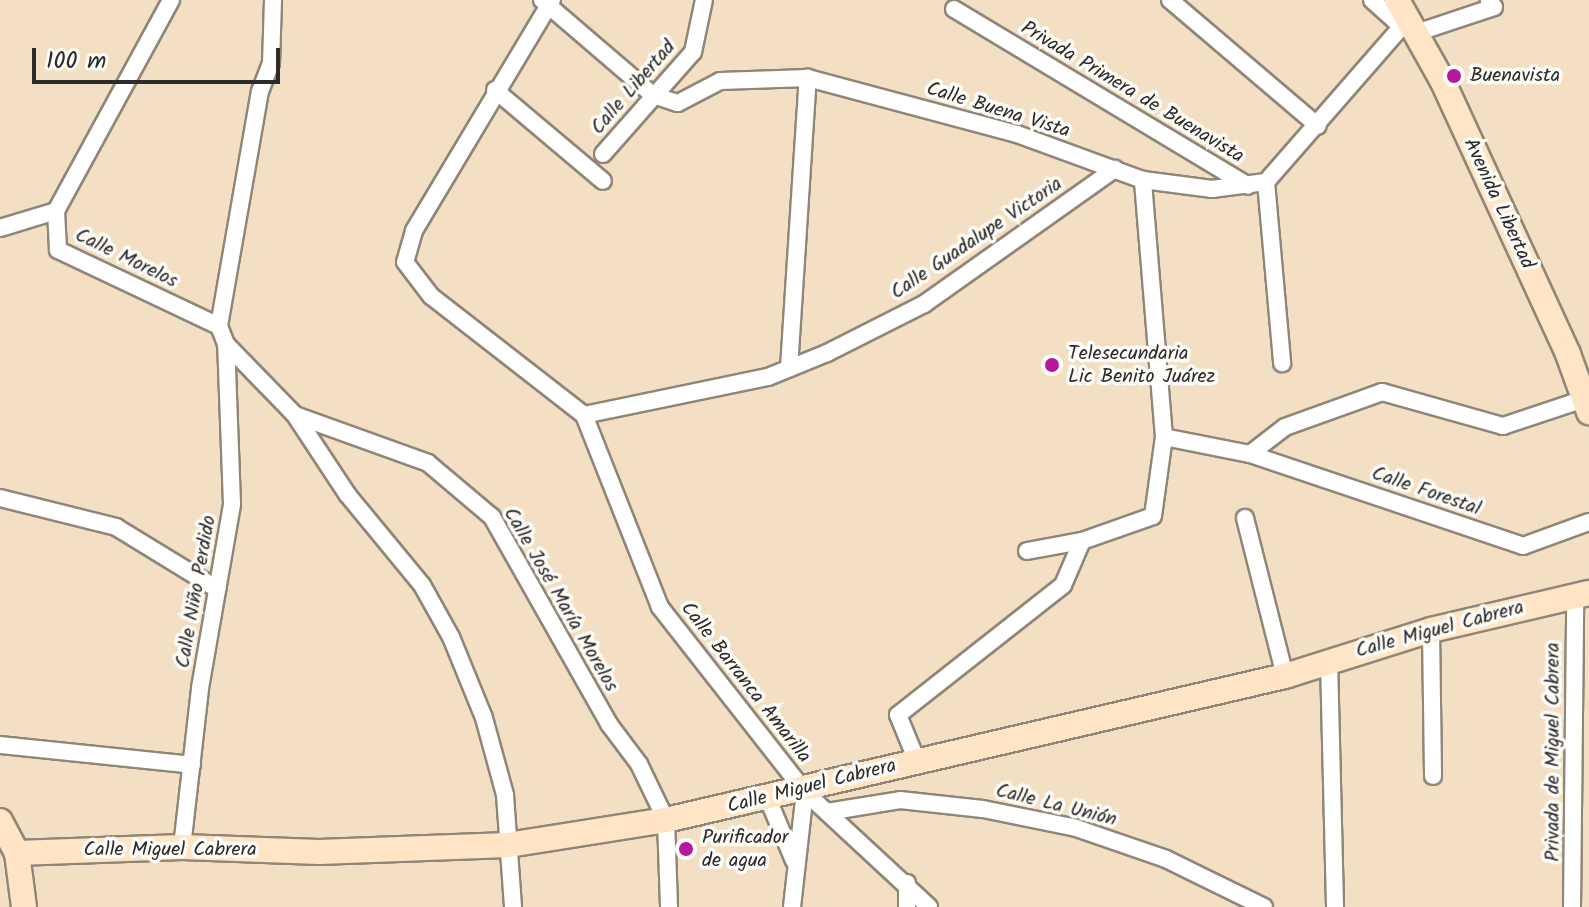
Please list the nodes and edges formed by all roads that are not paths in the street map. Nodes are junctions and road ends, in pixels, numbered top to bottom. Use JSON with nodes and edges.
{"nodes":[{"id":1,"x":171,"y":0,"type":"edge"},
{"id":2,"x":273,"y":0,"type":"edge"},
{"id":3,"x":704,"y":0,"type":"edge"},
{"id":4,"x":1170,"y":0,"type":"edge"},
{"id":5,"x":1372,"y":0,"type":"edge"},
{"id":6,"x":1489,"y":0,"type":"edge"},
{"id":7,"x":548,"y":2,"type":"edge"},
{"id":8,"x":954,"y":9,"type":"dead end"},
{"id":9,"x":1405,"y":19,"type":"edge"},
{"id":10,"x":808,"y":78,"type":"junction"},
{"id":11,"x":495,"y":90,"type":"junction"},
{"id":12,"x":653,"y":95,"type":"junction"},
{"id":13,"x":1318,"y":126,"type":"junction"},
{"id":14,"x":603,"y":154,"type":"dead end"},
{"id":15,"x":1115,"y":169,"type":"junction"},
{"id":16,"x":1143,"y":180,"type":"junction"},
{"id":17,"x":603,"y":181,"type":"dead end"},
{"id":18,"x":1266,"y":182,"type":"junction"},
{"id":19,"x":1248,"y":186,"type":"junction"},
{"id":20,"x":56,"y":211,"type":"junction"},
{"id":21,"x":0,"y":228,"type":"edge"},
{"id":22,"x":219,"y":326,"type":"junction"},
{"id":23,"x":226,"y":344,"type":"junction"},
{"id":24,"x":1282,"y":363,"type":"dead end"},
{"id":25,"x":789,"y":368,"type":"junction"},
{"id":26,"x":1587,"y":406,"type":"edge"},
{"id":27,"x":295,"y":415,"type":"junction"},
{"id":28,"x":584,"y":415,"type":"junction"},
{"id":29,"x":1164,"y":437,"type":"junction"},
{"id":30,"x":1250,"y":454,"type":"junction"},
{"id":31,"x":0,"y":498,"type":"edge"},
{"id":32,"x":1245,"y":518,"type":"dead end"},
{"id":33,"x":1589,"y":522,"type":"edge"},
{"id":34,"x":1082,"y":541,"type":"junction"},
{"id":35,"x":1027,"y":551,"type":"dead end"},
{"id":36,"x":217,"y":589,"type":"junction"},
{"id":37,"x":1582,"y":595,"type":"edge"},
{"id":38,"x":1431,"y":630,"type":"junction"},
{"id":39,"x":1329,"y":660,"type":"junction"},
{"id":40,"x":1285,"y":676,"type":"junction"},
{"id":41,"x":0,"y":745,"type":"edge"},
{"id":42,"x":917,"y":761,"type":"junction"},
{"id":43,"x":192,"y":765,"type":"junction"},
{"id":44,"x":1433,"y":776,"type":"dead end"},
{"id":45,"x":805,"y":792,"type":"junction"},
{"id":46,"x":768,"y":799,"type":"junction"},
{"id":47,"x":827,"y":812,"type":"junction"},
{"id":48,"x":666,"y":820,"type":"junction"},
{"id":49,"x":0,"y":821,"type":"edge"},
{"id":50,"x":508,"y":845,"type":"junction"},
{"id":51,"x":182,"y":847,"type":"junction"},
{"id":52,"x":17,"y":853,"type":"junction"},
{"id":53,"x":796,"y":864,"type":"junction"},
{"id":54,"x":907,"y":883,"type":"junction"},
{"id":55,"x":24,"y":907,"type":"edge"},
{"id":56,"x":513,"y":907,"type":"edge"},
{"id":57,"x":669,"y":907,"type":"edge"},
{"id":58,"x":792,"y":907,"type":"edge"},
{"id":59,"x":907,"y":907,"type":"edge"},
{"id":60,"x":929,"y":907,"type":"edge"},
{"id":61,"x":1264,"y":907,"type":"edge"},
{"id":62,"x":1335,"y":907,"type":"edge"},
{"id":63,"x":1572,"y":907,"type":"edge"}],
"edges":[{"from":1,"to":20,"type":"street"},
{"from":2,"to":22,"type":"street"},
{"from":3,"to":12,"type":"street","name":"Calle Libertad"},
{"from":4,"to":13,"type":"street"},
{"from":5,"to":9,"type":"street"},
{"from":6,"to":9,"type":"street"},
{"from":7,"to":11,"type":"street"},
{"from":7,"to":12,"type":"street"},
{"from":8,"to":19,"type":"street","name":"Privada Primera de Buenavista"},
{"from":9,"to":13,"type":"street"},
{"from":9,"to":26,"type":"street","name":"Avenida Libertad"},
{"from":10,"to":12,"type":"street","name":"Calle Buena Vista"},
{"from":10,"to":15,"type":"street","name":"Calle Buena Vista"},
{"from":10,"to":25,"type":"street"},
{"from":11,"to":17,"type":"street"},
{"from":11,"to":28,"type":"street"},
{"from":12,"to":14,"type":"street","name":"Calle Libertad"},
{"from":13,"to":18,"type":"street"},
{"from":15,"to":16,"type":"street","name":"Calle Buena Vista"},
{"from":15,"to":25,"type":"street","name":"Calle Guadalupe Victoria"},
{"from":16,"to":19,"type":"street","name":"Calle Buena Vista"},
{"from":16,"to":29,"type":"street"},
{"from":18,"to":19,"type":"street","name":"Calle Buena Vista"},
{"from":18,"to":24,"type":"street"},
{"from":20,"to":21,"type":"street","name":"Calle Morelos"},
{"from":20,"to":22,"type":"street","name":"Calle Morelos"},
{"from":22,"to":23,"type":"street"},
{"from":23,"to":27,"type":"street"},
{"from":23,"to":36,"type":"street","name":"Calle Niño Perdido"},
{"from":25,"to":28,"type":"street","name":"Calle Guadalupe Victoria"},
{"from":26,"to":30,"type":"street"},
{"from":27,"to":48,"type":"street","name":"Calle José María Morelos"},
{"from":27,"to":50,"type":"street"},
{"from":28,"to":45,"type":"street","name":"Calle Barranca Amarilla"},
{"from":29,"to":30,"type":"street","name":"Calle Forestal"},
{"from":29,"to":34,"type":"street"},
{"from":30,"to":33,"type":"street","name":"Calle Forestal"},
{"from":31,"to":36,"type":"street"},
{"from":32,"to":40,"type":"street"},
{"from":34,"to":35,"type":"street"},
{"from":34,"to":42,"type":"street"},
{"from":36,"to":43,"type":"street","name":"Calle Niño Perdido"},
{"from":37,"to":38,"type":"street","name":"Calle Miguel Cabrera"},
{"from":37,"to":63,"type":"street","name":"Privada de Miguel Cabrera"},
{"from":38,"to":39,"type":"street","name":"Calle Miguel Cabrera"},
{"from":38,"to":44,"type":"street"},
{"from":39,"to":40,"type":"street","name":"Calle Miguel Cabrera"},
{"from":39,"to":62,"type":"street"},
{"from":40,"to":42,"type":"street","name":"Calle Miguel Cabrera"},
{"from":41,"to":43,"type":"street"},
{"from":42,"to":45,"type":"street","name":"Calle Miguel Cabrera"},
{"from":43,"to":51,"type":"street","name":"Calle Niño Perdido"},
{"from":45,"to":46,"type":"street","name":"Calle Miguel Cabrera"},
{"from":45,"to":47,"type":"street","name":"Calle Barranca Amarilla"},
{"from":45,"to":53,"type":"street"},
{"from":46,"to":48,"type":"street","name":"Calle Miguel Cabrera"},
{"from":46,"to":53,"type":"street"},
{"from":47,"to":54,"type":"street","name":"Calle Barranca Amarilla"},
{"from":47,"to":61,"type":"street","name":"Calle La Unión"},
{"from":48,"to":50,"type":"street","name":"Calle Miguel Cabrera"},
{"from":48,"to":57,"type":"street","name":"Calle José María Morelos"},
{"from":49,"to":52,"type":"street"},
{"from":50,"to":51,"type":"street","name":"Calle Miguel Cabrera"},
{"from":50,"to":56,"type":"street"},
{"from":51,"to":52,"type":"street","name":"Calle Miguel Cabrera"},
{"from":52,"to":55,"type":"street"},
{"from":53,"to":58,"type":"street"},
{"from":54,"to":59,"type":"street"},
{"from":54,"to":60,"type":"street","name":"Calle Barranca Amarilla"}]}
